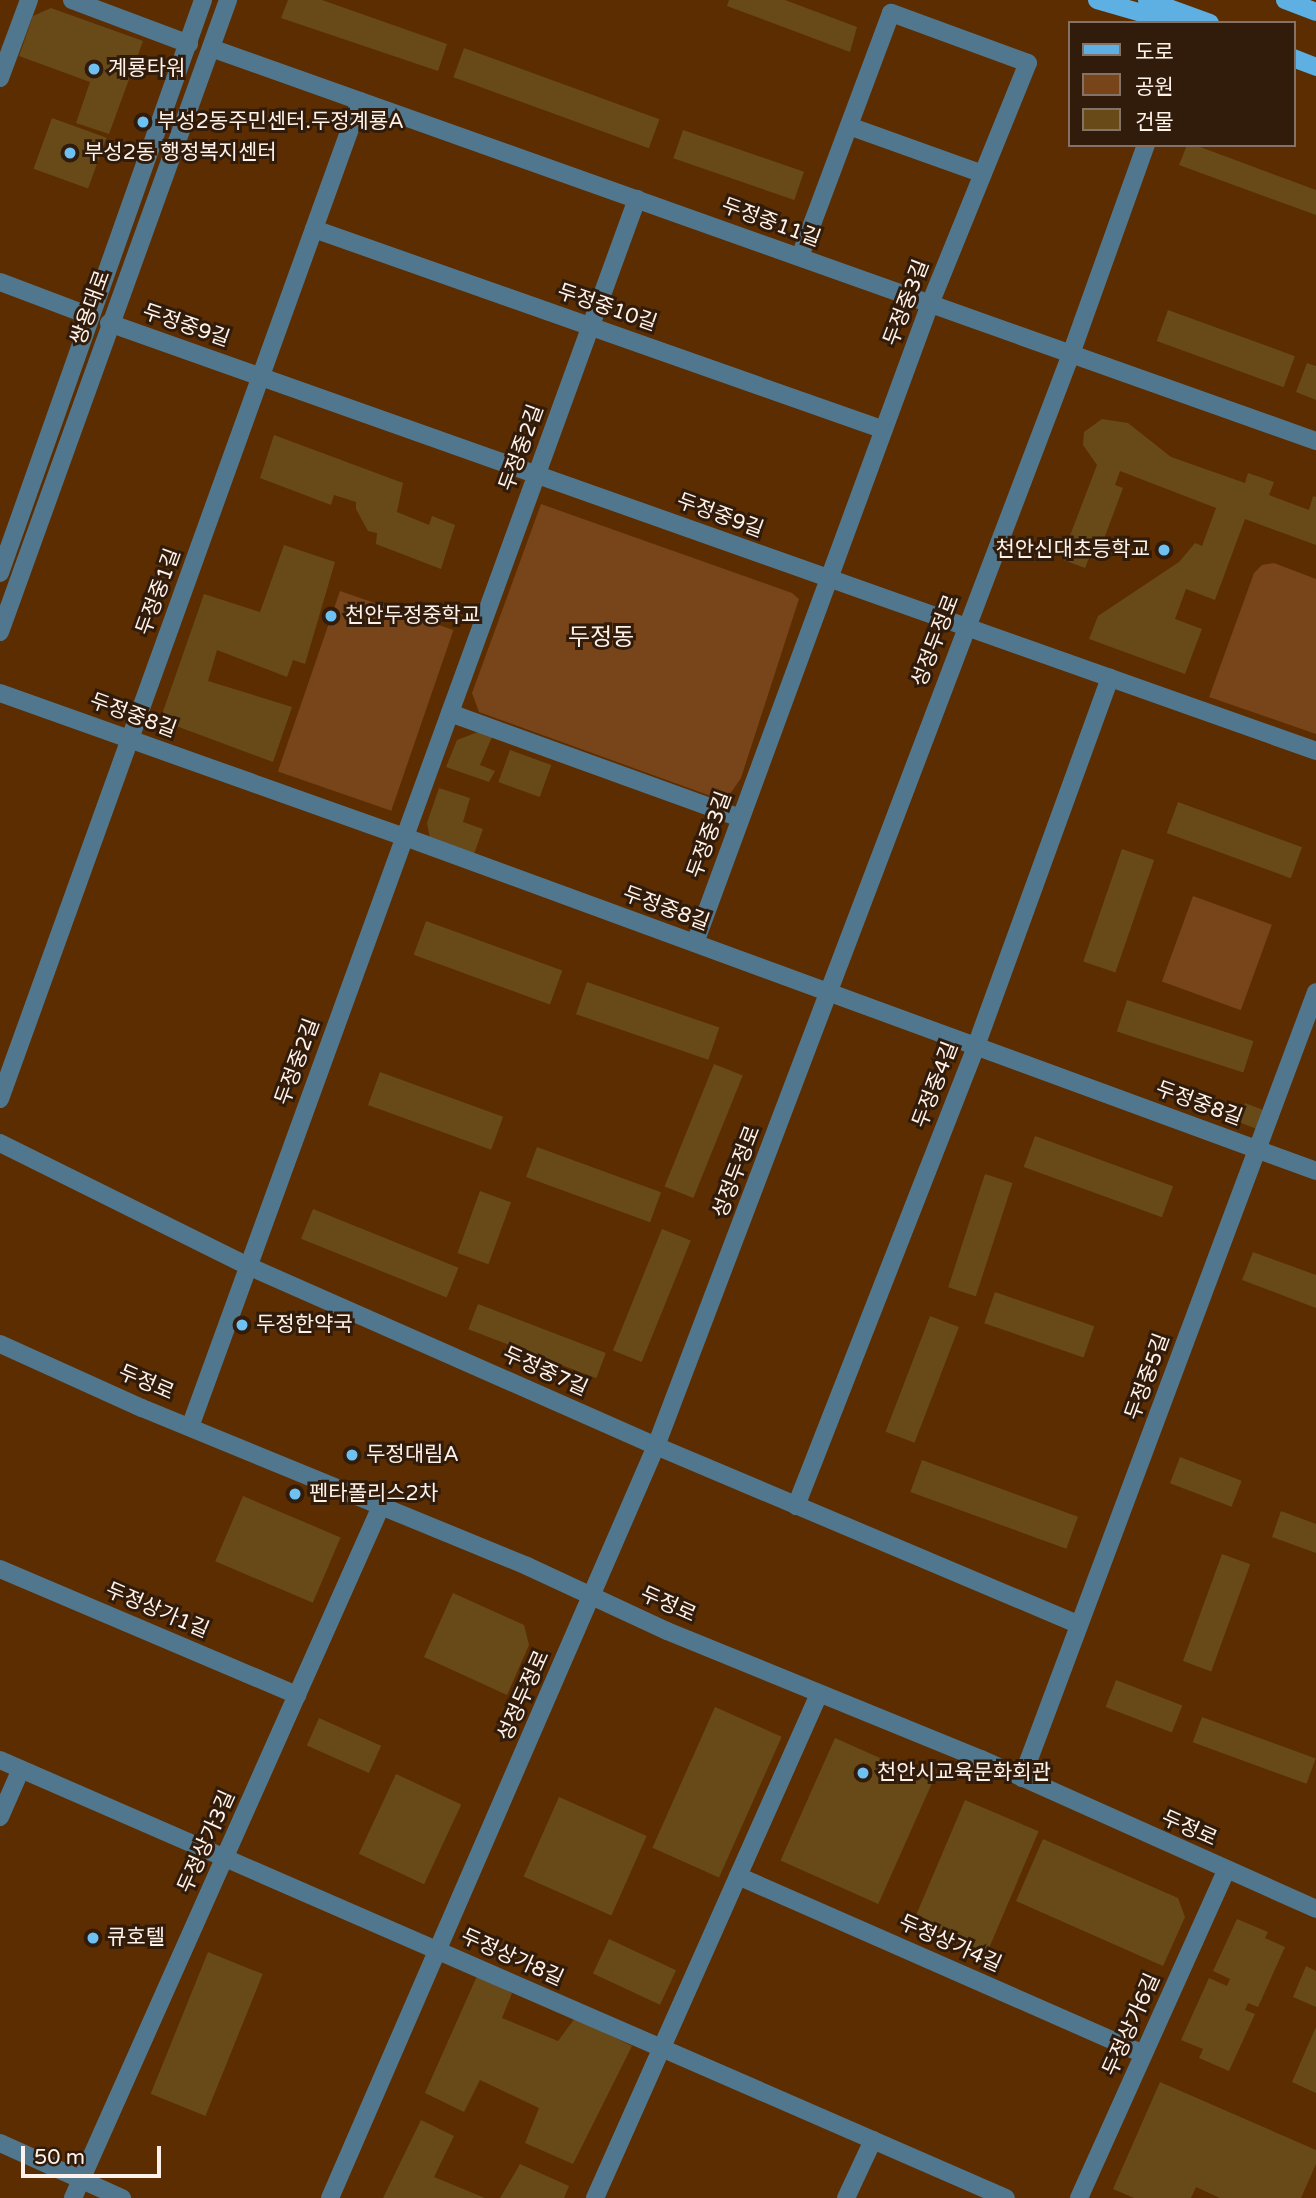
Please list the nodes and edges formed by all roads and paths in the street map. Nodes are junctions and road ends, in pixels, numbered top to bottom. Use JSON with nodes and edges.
{"nodes":[{"id":1,"x":29,"y":0,"type":"edge"},
{"id":2,"x":72,"y":0,"type":"edge"},
{"id":3,"x":203,"y":0,"type":"edge"},
{"id":4,"x":228,"y":0,"type":"edge"},
{"id":5,"x":1090,"y":0,"type":"edge"},
{"id":6,"x":1097,"y":0,"type":"edge"},
{"id":7,"x":1147,"y":0,"type":"edge"},
{"id":8,"x":1285,"y":0,"type":"edge"},
{"id":9,"x":1316,"y":12,"type":"edge"},
{"id":10,"x":1138,"y":21,"type":"edge"},
{"id":11,"x":1169,"y":21,"type":"edge"},
{"id":12,"x":1205,"y":21,"type":"edge"},
{"id":13,"x":189,"y":44,"type":"junction"},
{"id":14,"x":211,"y":48,"type":"junction"},
{"id":15,"x":1295,"y":59,"type":"edge"},
{"id":16,"x":1316,"y":67,"type":"edge"},
{"id":17,"x":0,"y":78,"type":"edge"},
{"id":18,"x":360,"y":101,"type":"junction"},
{"id":19,"x":849,"y":126,"type":"junction"},
{"id":20,"x":1145,"y":147,"type":"edge"},
{"id":21,"x":983,"y":174,"type":"junction"},
{"id":22,"x":637,"y":199,"type":"junction"},
{"id":23,"x":314,"y":229,"type":"junction"},
{"id":24,"x":800,"y":257,"type":"junction"},
{"id":25,"x":0,"y":282,"type":"edge"},
{"id":26,"x":930,"y":304,"type":"junction"},
{"id":27,"x":90,"y":316,"type":"junction"},
{"id":28,"x":110,"y":323,"type":"junction"},
{"id":29,"x":591,"y":327,"type":"junction"},
{"id":30,"x":1071,"y":354,"type":"junction"},
{"id":31,"x":261,"y":377,"type":"junction"},
{"id":32,"x":884,"y":430,"type":"junction"},
{"id":33,"x":1316,"y":441,"type":"edge"},
{"id":34,"x":537,"y":475,"type":"junction"},
{"id":35,"x":0,"y":573,"type":"edge"},
{"id":36,"x":829,"y":579,"type":"junction"},
{"id":37,"x":965,"y":627,"type":"junction"},
{"id":38,"x":0,"y":632,"type":"edge"},
{"id":39,"x":1110,"y":678,"type":"junction"},
{"id":40,"x":0,"y":693,"type":"edge"},
{"id":41,"x":450,"y":713,"type":"junction"},
{"id":42,"x":130,"y":739,"type":"junction"},
{"id":43,"x":1316,"y":751,"type":"edge"},
{"id":44,"x":740,"y":818,"type":"junction"},
{"id":45,"x":405,"y":837,"type":"junction"},
{"id":46,"x":695,"y":943,"type":"junction"},
{"id":47,"x":1316,"y":992,"type":"edge"},
{"id":48,"x":829,"y":993,"type":"junction"},
{"id":49,"x":975,"y":1046,"type":"junction"},
{"id":50,"x":0,"y":1099,"type":"edge"},
{"id":51,"x":0,"y":1143,"type":"edge"},
{"id":52,"x":1257,"y":1149,"type":"junction"},
{"id":53,"x":1316,"y":1171,"type":"edge"},
{"id":54,"x":248,"y":1266,"type":"junction"},
{"id":55,"x":0,"y":1344,"type":"edge"},
{"id":56,"x":190,"y":1427,"type":"junction"},
{"id":57,"x":656,"y":1446,"type":"junction"},
{"id":58,"x":382,"y":1504,"type":"junction"},
{"id":59,"x":796,"y":1506,"type":"junction"},
{"id":60,"x":0,"y":1569,"type":"edge"},
{"id":61,"x":593,"y":1596,"type":"junction"},
{"id":62,"x":1079,"y":1625,"type":"junction"},
{"id":63,"x":819,"y":1694,"type":"junction"},
{"id":64,"x":297,"y":1695,"type":"junction"},
{"id":65,"x":0,"y":1760,"type":"edge"},
{"id":66,"x":22,"y":1769,"type":"junction"},
{"id":67,"x":1022,"y":1778,"type":"junction"},
{"id":68,"x":0,"y":1816,"type":"edge"},
{"id":69,"x":224,"y":1858,"type":"junction"},
{"id":70,"x":1226,"y":1871,"type":"junction"},
{"id":71,"x":738,"y":1876,"type":"junction"},
{"id":72,"x":1316,"y":1909,"type":"edge"},
{"id":73,"x":438,"y":1951,"type":"junction"},
{"id":74,"x":662,"y":2048,"type":"junction"},
{"id":75,"x":1143,"y":2054,"type":"junction"},
{"id":76,"x":873,"y":2140,"type":"junction"},
{"id":77,"x":0,"y":2143,"type":"edge"},
{"id":78,"x":81,"y":2180,"type":"junction"},
{"id":79,"x":72,"y":2198,"type":"edge"},
{"id":80,"x":122,"y":2198,"type":"edge"},
{"id":81,"x":330,"y":2198,"type":"edge"},
{"id":82,"x":595,"y":2198,"type":"edge"},
{"id":83,"x":846,"y":2198,"type":"edge"},
{"id":84,"x":1006,"y":2198,"type":"edge"},
{"id":85,"x":1079,"y":2198,"type":"edge"}],
"edges":[{"from":1,"to":17,"type":"street"},
{"from":2,"to":13,"type":"street"},
{"from":3,"to":13,"type":"street","name":"쌍용대로"},
{"from":4,"to":14,"type":"street","name":"쌍용대로"},
{"from":5,"to":10,"type":"main road"},
{"from":6,"to":11,"type":"main road"},
{"from":7,"to":12,"type":"main road"},
{"from":8,"to":9,"type":"main road"},
{"from":13,"to":27,"type":"street","name":"쌍용대로"},
{"from":14,"to":18,"type":"street","name":"두정중11길"},
{"from":14,"to":28,"type":"street","name":"쌍용대로"},
{"from":15,"to":16,"type":"main road"},
{"from":18,"to":22,"type":"street","name":"두정중11길"},
{"from":18,"to":23,"type":"street","name":"두정중1길"},
{"from":19,"to":21,"type":"street"},
{"from":19,"to":21,"type":"street","name":"두정중3길"},
{"from":19,"to":24,"type":"street","name":"두정중3길"},
{"from":20,"to":30,"type":"street","name":"성정두정로"},
{"from":21,"to":26,"type":"street","name":"두정중3길"},
{"from":22,"to":24,"type":"street","name":"두정중11길"},
{"from":22,"to":29,"type":"street","name":"두정중2길"},
{"from":23,"to":29,"type":"street","name":"두정중10길"},
{"from":23,"to":31,"type":"street","name":"두정중1길"},
{"from":24,"to":26,"type":"street","name":"두정중11길"},
{"from":25,"to":27,"type":"street"},
{"from":26,"to":30,"type":"street","name":"두정중11길"},
{"from":26,"to":32,"type":"street","name":"두정중3길"},
{"from":27,"to":35,"type":"street","name":"쌍용대로"},
{"from":28,"to":31,"type":"street","name":"두정중9길"},
{"from":28,"to":38,"type":"street","name":"쌍용대로"},
{"from":29,"to":32,"type":"street","name":"두정중10길"},
{"from":29,"to":34,"type":"street","name":"두정중2길"},
{"from":30,"to":33,"type":"street","name":"두정중11길"},
{"from":30,"to":37,"type":"street","name":"성정두정로"},
{"from":31,"to":34,"type":"street","name":"두정중9길"},
{"from":31,"to":42,"type":"street","name":"두정중1길"},
{"from":32,"to":36,"type":"street","name":"두정중3길"},
{"from":34,"to":36,"type":"street","name":"두정중9길"},
{"from":34,"to":41,"type":"street","name":"두정중2길"},
{"from":36,"to":37,"type":"street","name":"두정중9길"},
{"from":36,"to":44,"type":"street","name":"두정중3길"},
{"from":37,"to":39,"type":"street","name":"두정중9길"},
{"from":37,"to":48,"type":"street","name":"성정두정로"},
{"from":39,"to":43,"type":"street","name":"두정중9길"},
{"from":39,"to":49,"type":"street","name":"두정중4길"},
{"from":40,"to":42,"type":"street","name":"두정중8길"},
{"from":41,"to":44,"type":"street"},
{"from":41,"to":45,"type":"street","name":"두정중2길"},
{"from":42,"to":45,"type":"street","name":"두정중8길"},
{"from":42,"to":50,"type":"street","name":"두정중1길"},
{"from":44,"to":46,"type":"street","name":"두정중3길"},
{"from":45,"to":46,"type":"street","name":"두정중8길"},
{"from":45,"to":54,"type":"street","name":"두정중2길"},
{"from":46,"to":48,"type":"street","name":"두정중8길"},
{"from":47,"to":52,"type":"street","name":"두정중5길"},
{"from":48,"to":49,"type":"street","name":"두정중8길"},
{"from":48,"to":57,"type":"street","name":"성정두정로"},
{"from":49,"to":52,"type":"street","name":"두정중8길"},
{"from":49,"to":59,"type":"street","name":"두정중4길"},
{"from":51,"to":54,"type":"street","name":"두정중7길"},
{"from":52,"to":53,"type":"street","name":"두정중8길"},
{"from":52,"to":62,"type":"street","name":"두정중5길"},
{"from":54,"to":56,"type":"street","name":"두정중2길"},
{"from":54,"to":57,"type":"street","name":"두정중7길"},
{"from":55,"to":56,"type":"street","name":"두정로"},
{"from":56,"to":58,"type":"street","name":"두정로"},
{"from":57,"to":59,"type":"street","name":"두정중7길"},
{"from":57,"to":61,"type":"street","name":"성정두정로"},
{"from":58,"to":61,"type":"street","name":"두정로"},
{"from":58,"to":64,"type":"street","name":"두정상가3길"},
{"from":59,"to":62,"type":"street","name":"두정중7길"},
{"from":60,"to":64,"type":"street","name":"두정상가1길"},
{"from":61,"to":63,"type":"street","name":"두정로"},
{"from":61,"to":73,"type":"street","name":"성정두정로"},
{"from":62,"to":67,"type":"street","name":"두정중5길"},
{"from":63,"to":67,"type":"street","name":"두정로"},
{"from":63,"to":71,"type":"street"},
{"from":64,"to":69,"type":"street","name":"두정상가3길"},
{"from":65,"to":66,"type":"street","name":"두정상가8길"},
{"from":66,"to":68,"type":"street"},
{"from":66,"to":69,"type":"street","name":"두정상가8길"},
{"from":67,"to":70,"type":"street","name":"두정로"},
{"from":69,"to":73,"type":"street","name":"두정상가8길"},
{"from":69,"to":78,"type":"street","name":"두정상가3길"},
{"from":70,"to":72,"type":"street","name":"두정로"},
{"from":70,"to":75,"type":"street","name":"두정상가6길"},
{"from":71,"to":74,"type":"street"},
{"from":71,"to":75,"type":"street","name":"두정상가4길"},
{"from":73,"to":74,"type":"street","name":"두정상가8길"},
{"from":73,"to":81,"type":"street","name":"성정두정로"},
{"from":74,"to":76,"type":"street","name":"두정상가8길"},
{"from":74,"to":82,"type":"street"},
{"from":75,"to":85,"type":"street","name":"두정상가6길"},
{"from":76,"to":83,"type":"street"},
{"from":76,"to":84,"type":"street","name":"두정상가8길"},
{"from":77,"to":78,"type":"street"},
{"from":78,"to":79,"type":"street","name":"두정상가3길"},
{"from":78,"to":80,"type":"street"}]}
